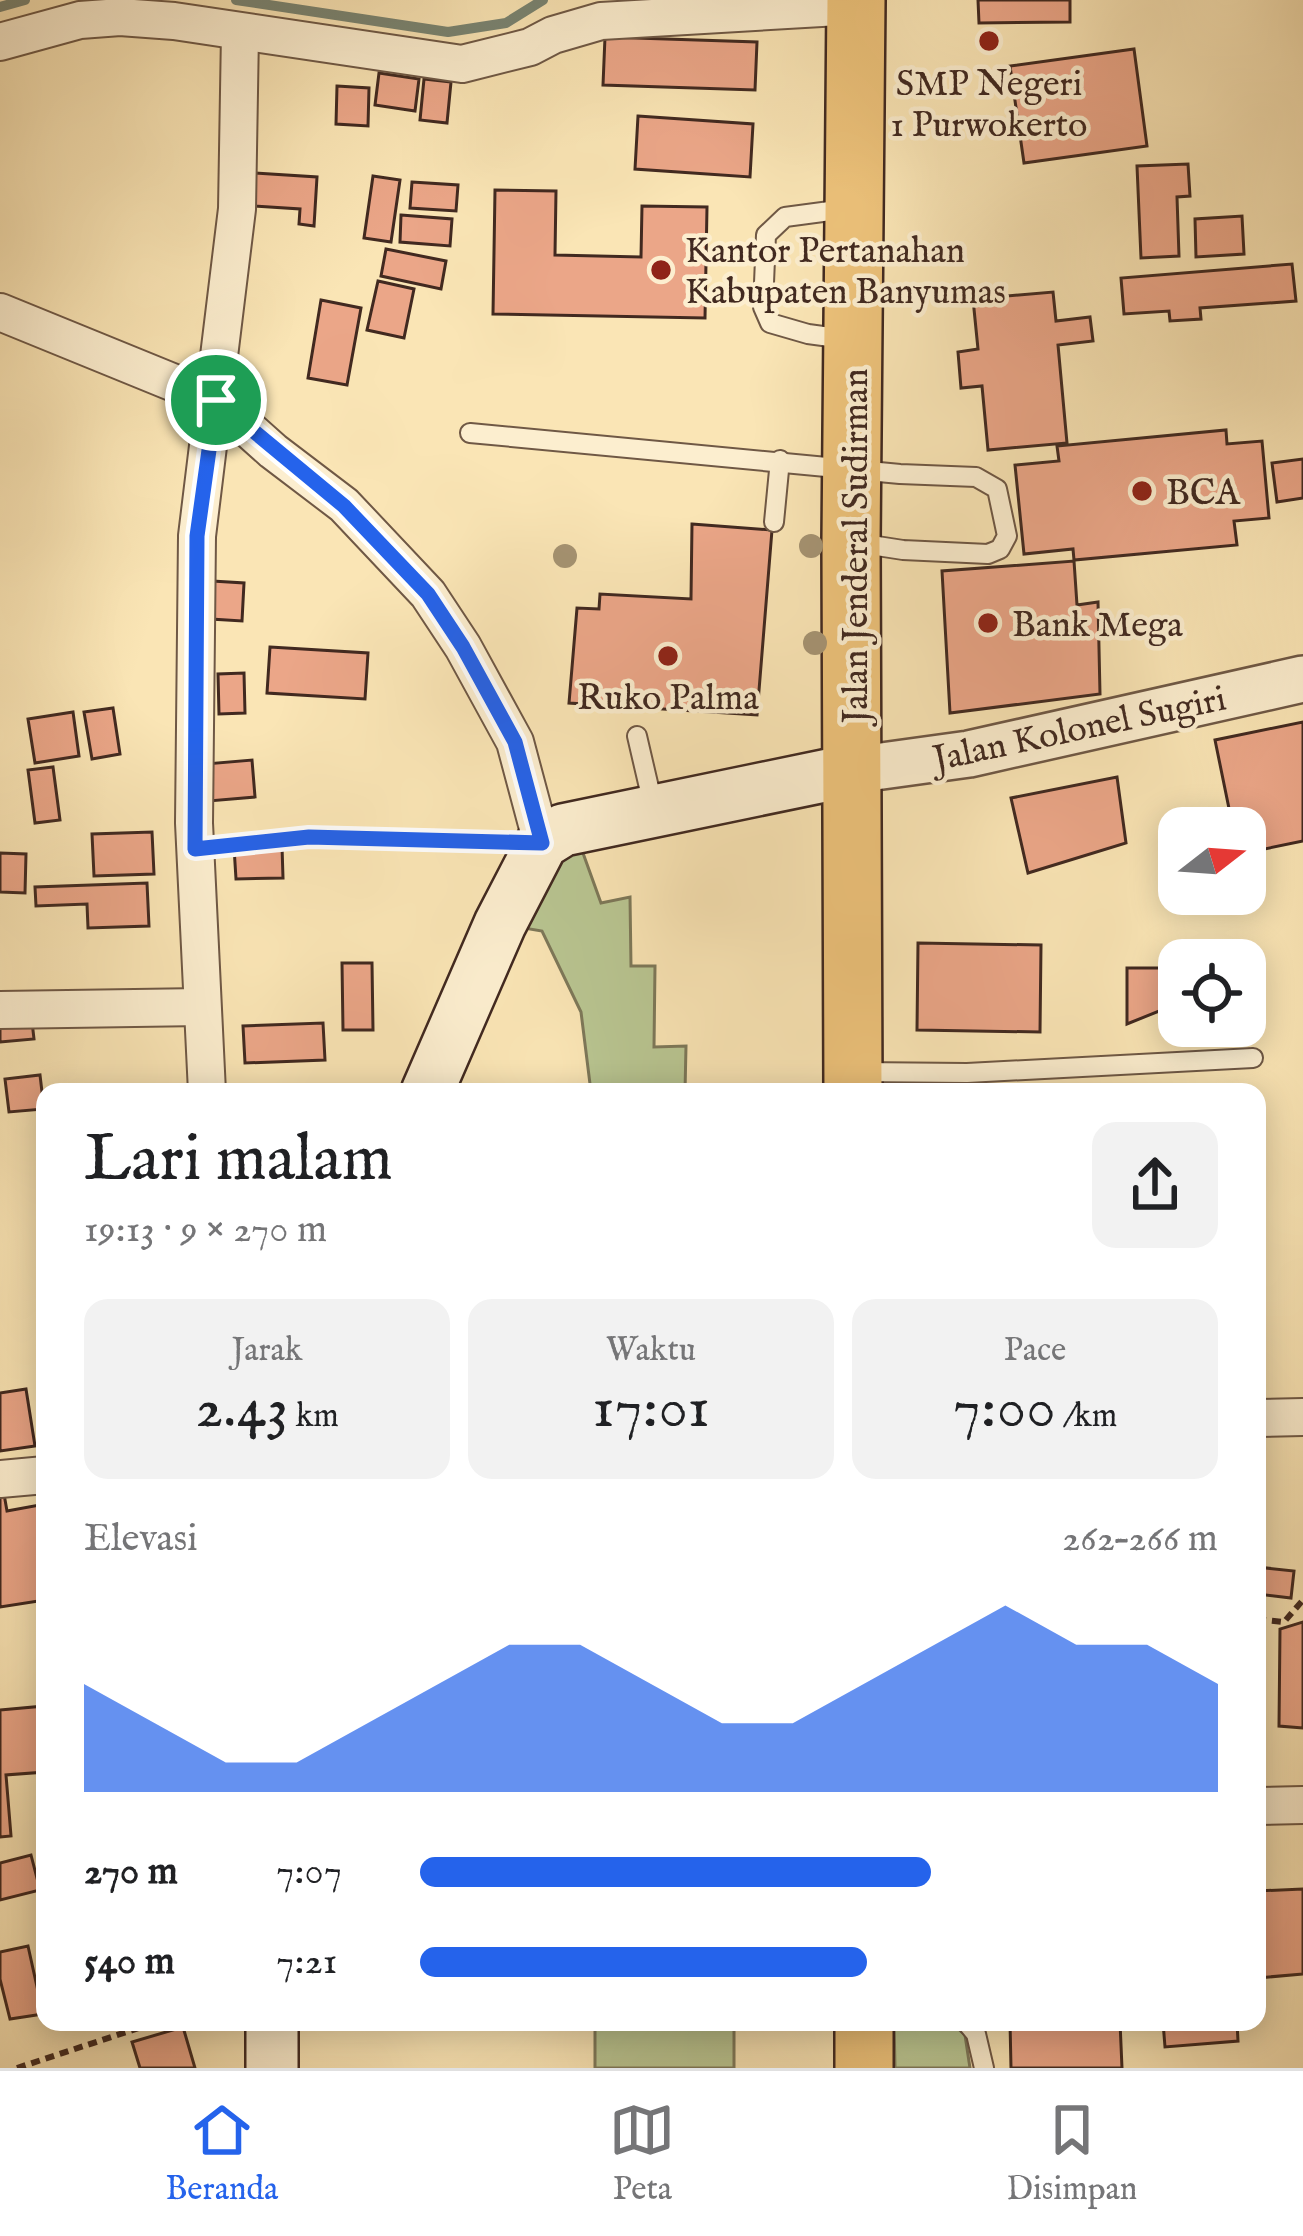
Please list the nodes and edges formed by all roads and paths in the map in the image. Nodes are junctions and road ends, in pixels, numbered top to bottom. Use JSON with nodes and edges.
{"nodes":[{"id":1,"x":856,"y":3,"type":"edge"},
{"id":2,"x":240,"y":33,"type":"junction"},
{"id":3,"x":0,"y":42,"type":"edge"},
{"id":4,"x":856,"y":207,"type":"junction"},
{"id":5,"x":0,"y":312,"type":"edge"},
{"id":6,"x":854,"y":340,"type":"junction"},
{"id":7,"x":216,"y":400,"type":"junction"},
{"id":8,"x":470,"y":433,"type":"dead end"},
{"id":9,"x":780,"y":460,"type":"junction"},
{"id":10,"x":853,"y":470,"type":"junction"},
{"id":11,"x":774,"y":522,"type":"dead end"},
{"id":12,"x":851,"y":542,"type":"junction"},
{"id":13,"x":1303,"y":679,"type":"edge"},
{"id":14,"x":638,"y":736,"type":"dead end"},
{"id":15,"x":853,"y":770,"type":"junction"},
{"id":16,"x":655,"y":813,"type":"junction"},
{"id":17,"x":542,"y":843,"type":"junction"},
{"id":18,"x":195,"y":849,"type":"junction"},
{"id":19,"x":202,"y":1006,"type":"junction"},
{"id":20,"x":0,"y":1010,"type":"edge"},
{"id":21,"x":1253,"y":1058,"type":"dead end"},
{"id":22,"x":853,"y":1082,"type":"edge"},
{"id":23,"x":206,"y":1083,"type":"edge"},
{"id":24,"x":431,"y":1083,"type":"edge"},
{"id":25,"x":1303,"y":1417,"type":"edge"},
{"id":26,"x":1266,"y":1418,"type":"edge"},
{"id":27,"x":36,"y":1476,"type":"edge"},
{"id":28,"x":0,"y":1479,"type":"edge"},
{"id":29,"x":1303,"y":1600,"type":"edge"},
{"id":30,"x":1266,"y":1620,"type":"edge"},
{"id":31,"x":1303,"y":1805,"type":"edge"},
{"id":32,"x":1266,"y":1806,"type":"edge"},
{"id":33,"x":130,"y":2031,"type":"edge"},
{"id":34,"x":272,"y":2031,"type":"edge"},
{"id":35,"x":864,"y":2031,"type":"edge"},
{"id":36,"x":974,"y":2031,"type":"edge"},
{"id":37,"x":17,"y":2068,"type":"edge"},
{"id":38,"x":272,"y":2068,"type":"edge"},
{"id":39,"x":864,"y":2068,"type":"edge"},
{"id":40,"x":984,"y":2068,"type":"edge"}],
"edges":[{"from":1,"to":2,"type":"street"},
{"from":1,"to":4,"type":"main road","name":"Jalan Jenderal Sudirman"},
{"from":2,"to":3,"type":"street"},
{"from":2,"to":7,"type":"street"},
{"from":4,"to":6,"type":"main road","name":"Jalan Jenderal Sudirman"},
{"from":4,"to":6,"type":"lane"},
{"from":5,"to":7,"type":"street"},
{"from":6,"to":10,"type":"main road","name":"Jalan Jenderal Sudirman"},
{"from":7,"to":17,"type":"street"},
{"from":7,"to":18,"type":"street"},
{"from":8,"to":9,"type":"lane"},
{"from":9,"to":10,"type":"lane"},
{"from":9,"to":11,"type":"lane"},
{"from":10,"to":12,"type":"main road","name":"Jalan Jenderal Sudirman"},
{"from":10,"to":12,"type":"lane"},
{"from":12,"to":15,"type":"main road","name":"Jalan Jenderal Sudirman"},
{"from":13,"to":15,"type":"street","name":"Jalan Kolonel Sugiri"},
{"from":14,"to":16,"type":"lane"},
{"from":15,"to":16,"type":"main road"},
{"from":15,"to":22,"type":"main road","name":"Jalan Jenderal Sudirman"},
{"from":16,"to":17,"type":"main road"},
{"from":17,"to":18,"type":"path"},
{"from":17,"to":24,"type":"main road"},
{"from":18,"to":19,"type":"street"},
{"from":19,"to":20,"type":"street"},
{"from":19,"to":23,"type":"street"},
{"from":21,"to":22,"type":"lane"},
{"from":25,"to":26,"type":"street"},
{"from":27,"to":28,"type":"street"},
{"from":29,"to":30,"type":"path"},
{"from":31,"to":32,"type":"street"},
{"from":33,"to":37,"type":"path"},
{"from":34,"to":38,"type":"main road"},
{"from":35,"to":39,"type":"main road"},
{"from":36,"to":40,"type":"lane"}]}
